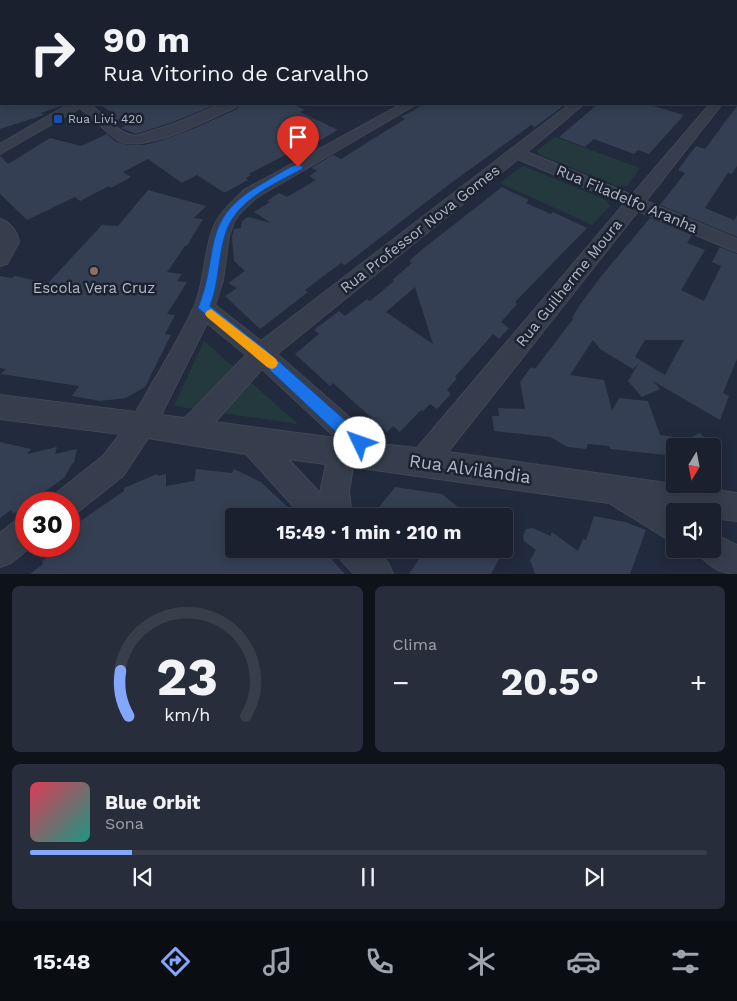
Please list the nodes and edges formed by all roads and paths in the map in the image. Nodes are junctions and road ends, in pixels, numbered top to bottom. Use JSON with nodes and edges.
{"nodes":[{"id":1,"x":76,"y":105,"type":"edge"},
{"id":2,"x":84,"y":105,"type":"edge"},
{"id":3,"x":230,"y":105,"type":"edge"},
{"id":4,"x":409,"y":105,"type":"edge"},
{"id":5,"x":577,"y":105,"type":"edge"},
{"id":6,"x":715,"y":105,"type":"edge"},
{"id":7,"x":0,"y":150,"type":"edge"},
{"id":8,"x":517,"y":152,"type":"junction"},
{"id":9,"x":635,"y":202,"type":"junction"},
{"id":10,"x":0,"y":225,"type":"edge"},
{"id":11,"x":737,"y":246,"type":"edge"},
{"id":12,"x":0,"y":259,"type":"edge"},
{"id":13,"x":204,"y":308,"type":"junction"},
{"id":14,"x":261,"y":354,"type":"junction"},
{"id":15,"x":0,"y":407,"type":"edge"},
{"id":16,"x":144,"y":424,"type":"junction"},
{"id":17,"x":190,"y":431,"type":"junction"},
{"id":18,"x":254,"y":442,"type":"junction"},
{"id":19,"x":343,"y":453,"type":"junction"},
{"id":20,"x":374,"y":456,"type":"junction"},
{"id":21,"x":423,"y":462,"type":"junction"},
{"id":22,"x":612,"y":489,"type":"junction"},
{"id":23,"x":80,"y":492,"type":"edge"},
{"id":24,"x":737,"y":507,"type":"edge"},
{"id":25,"x":315,"y":508,"type":"edge"},
{"id":26,"x":336,"y":508,"type":"edge"},
{"id":27,"x":666,"y":521,"type":"edge"},
{"id":28,"x":15,"y":540,"type":"edge"},
{"id":29,"x":0,"y":552,"type":"edge"},
{"id":30,"x":721,"y":553,"type":"edge"},
{"id":31,"x":361,"y":558,"type":"edge"},
{"id":32,"x":737,"y":562,"type":"edge"},
{"id":33,"x":377,"y":574,"type":"edge"}],
"edges":[{"from":1,"to":7,"type":"street"},
{"from":2,"to":3,"type":"street"},
{"from":4,"to":13,"type":"street"},
{"from":5,"to":8,"type":"street","name":"Rua Professor Nova Gomes"},
{"from":6,"to":9,"type":"street","name":"Rua Guilherme Moura"},
{"from":8,"to":9,"type":"street","name":"Rua Filadelfo Aranha"},
{"from":8,"to":14,"type":"street","name":"Rua Professor Nova Gomes"},
{"from":9,"to":11,"type":"street","name":"Rua Filadelfo Aranha"},
{"from":9,"to":21,"type":"street","name":"Rua Guilherme Moura"},
{"from":10,"to":12,"type":"street"},
{"from":13,"to":14,"type":"street"},
{"from":13,"to":16,"type":"street"},
{"from":14,"to":17,"type":"street","name":"Rua Professor Nova Gomes"},
{"from":14,"to":20,"type":"street"},
{"from":15,"to":16,"type":"street","name":"Rua Alvilândia"},
{"from":16,"to":17,"type":"street","name":"Rua Alvilândia"},
{"from":16,"to":23,"type":"street"},
{"from":17,"to":18,"type":"street","name":"Rua Alvilândia"},
{"from":18,"to":19,"type":"street","name":"Rua Alvilândia"},
{"from":18,"to":25,"type":"street"},
{"from":19,"to":20,"type":"street","name":"Rua Alvilândia"},
{"from":19,"to":26,"type":"street"},
{"from":20,"to":21,"type":"street","name":"Rua Alvilândia"},
{"from":21,"to":22,"type":"street","name":"Rua Alvilândia"},
{"from":22,"to":24,"type":"street","name":"Rua Alvilândia"},
{"from":22,"to":27,"type":"street"},
{"from":28,"to":29,"type":"street"},
{"from":30,"to":32,"type":"street"},
{"from":31,"to":33,"type":"street"}]}
